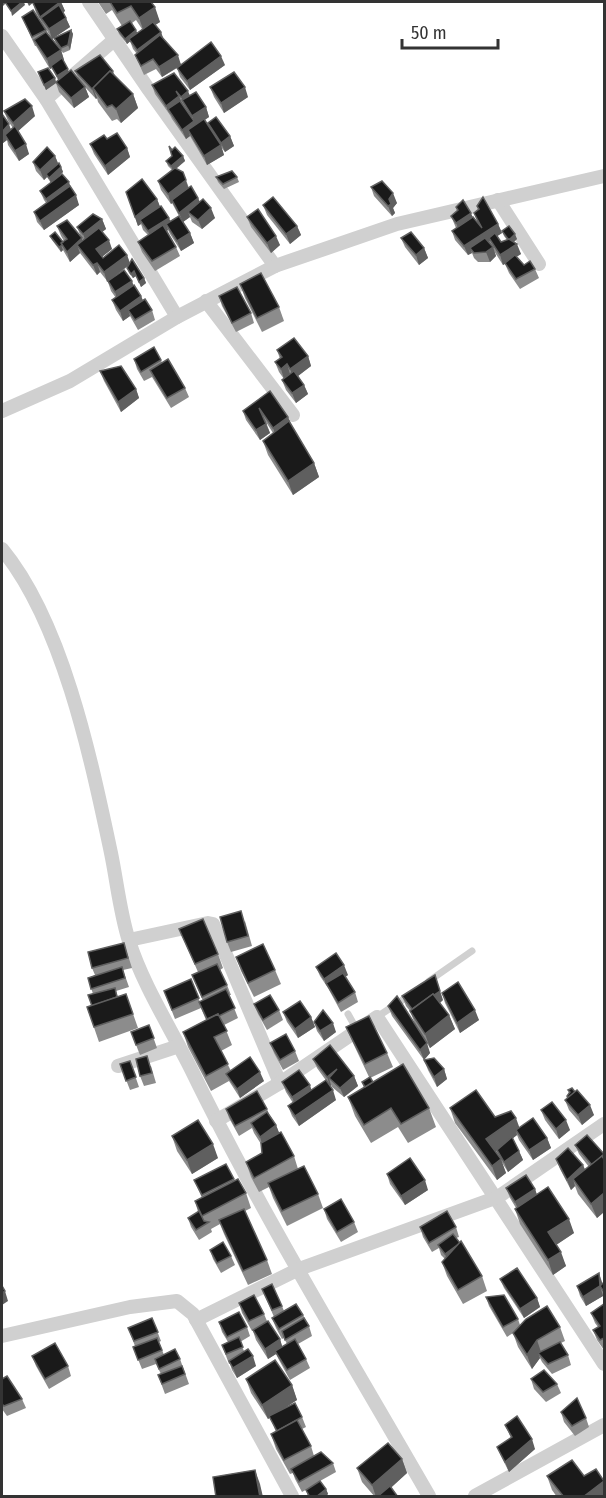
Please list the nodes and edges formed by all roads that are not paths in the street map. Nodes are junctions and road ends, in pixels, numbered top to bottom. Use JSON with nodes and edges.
{"nodes":[{"id":1,"x":89,"y":2,"type":"edge"},
{"id":2,"x":2,"y":36,"type":"edge"},
{"id":3,"x":114,"y":40,"type":"junction"},
{"id":4,"x":46,"y":99,"type":"junction"},
{"id":5,"x":604,"y":176,"type":"edge"},
{"id":6,"x":498,"y":200,"type":"junction"},
{"id":7,"x":539,"y":264,"type":"dead end"},
{"id":8,"x":275,"y":266,"type":"junction"},
{"id":9,"x":206,"y":301,"type":"junction"},
{"id":10,"x":177,"y":317,"type":"junction"},
{"id":11,"x":2,"y":411,"type":"edge"},
{"id":12,"x":293,"y":415,"type":"dead end"},
{"id":13,"x":2,"y":549,"type":"edge"},
{"id":14,"x":129,"y":940,"type":"junction"},
{"id":15,"x":472,"y":951,"type":"dead end"},
{"id":16,"x":425,"y":984,"type":"edge"},
{"id":17,"x":415,"y":991,"type":"edge"},
{"id":18,"x":348,"y":1014,"type":"dead end"},
{"id":19,"x":377,"y":1017,"type":"junction"},
{"id":20,"x":357,"y":1031,"type":"junction"},
{"id":21,"x":179,"y":1046,"type":"junction"},
{"id":22,"x":118,"y":1066,"type":"edge"},
{"id":23,"x":280,"y":1083,"type":"junction"},
{"id":24,"x":216,"y":1120,"type":"junction"},
{"id":25,"x":604,"y":1124,"type":"edge"},
{"id":26,"x":498,"y":1197,"type":"junction"},
{"id":27,"x":299,"y":1269,"type":"junction"},
{"id":28,"x":196,"y":1320,"type":"junction"},
{"id":29,"x":2,"y":1336,"type":"edge"},
{"id":30,"x":604,"y":1364,"type":"edge"},
{"id":31,"x":604,"y":1425,"type":"edge"},
{"id":32,"x":292,"y":1497,"type":"edge"},
{"id":33,"x":429,"y":1497,"type":"edge"},
{"id":34,"x":475,"y":1497,"type":"edge"}],
"edges":[{"from":1,"to":3,"type":"street"},
{"from":2,"to":4,"type":"street"},
{"from":3,"to":4,"type":"street"},
{"from":3,"to":8,"type":"street"},
{"from":4,"to":10,"type":"street"},
{"from":5,"to":6,"type":"street"},
{"from":6,"to":7,"type":"street"},
{"from":6,"to":8,"type":"street"},
{"from":8,"to":9,"type":"street"},
{"from":9,"to":10,"type":"street"},
{"from":9,"to":12,"type":"street"},
{"from":10,"to":11,"type":"street"},
{"from":13,"to":14,"type":"street"},
{"from":14,"to":21,"type":"street"},
{"from":14,"to":23,"type":"street"},
{"from":15,"to":16,"type":"lane"},
{"from":17,"to":19,"type":"lane"},
{"from":18,"to":20,"type":"lane"},
{"from":19,"to":20,"type":"street"},
{"from":19,"to":26,"type":"street"},
{"from":20,"to":23,"type":"street"},
{"from":21,"to":22,"type":"street"},
{"from":21,"to":24,"type":"street"},
{"from":23,"to":24,"type":"street"},
{"from":24,"to":27,"type":"street"},
{"from":25,"to":26,"type":"street"},
{"from":26,"to":27,"type":"street"},
{"from":26,"to":30,"type":"street"},
{"from":27,"to":28,"type":"street"},
{"from":27,"to":33,"type":"street"},
{"from":28,"to":29,"type":"street"},
{"from":28,"to":32,"type":"street"},
{"from":31,"to":34,"type":"street"}]}
